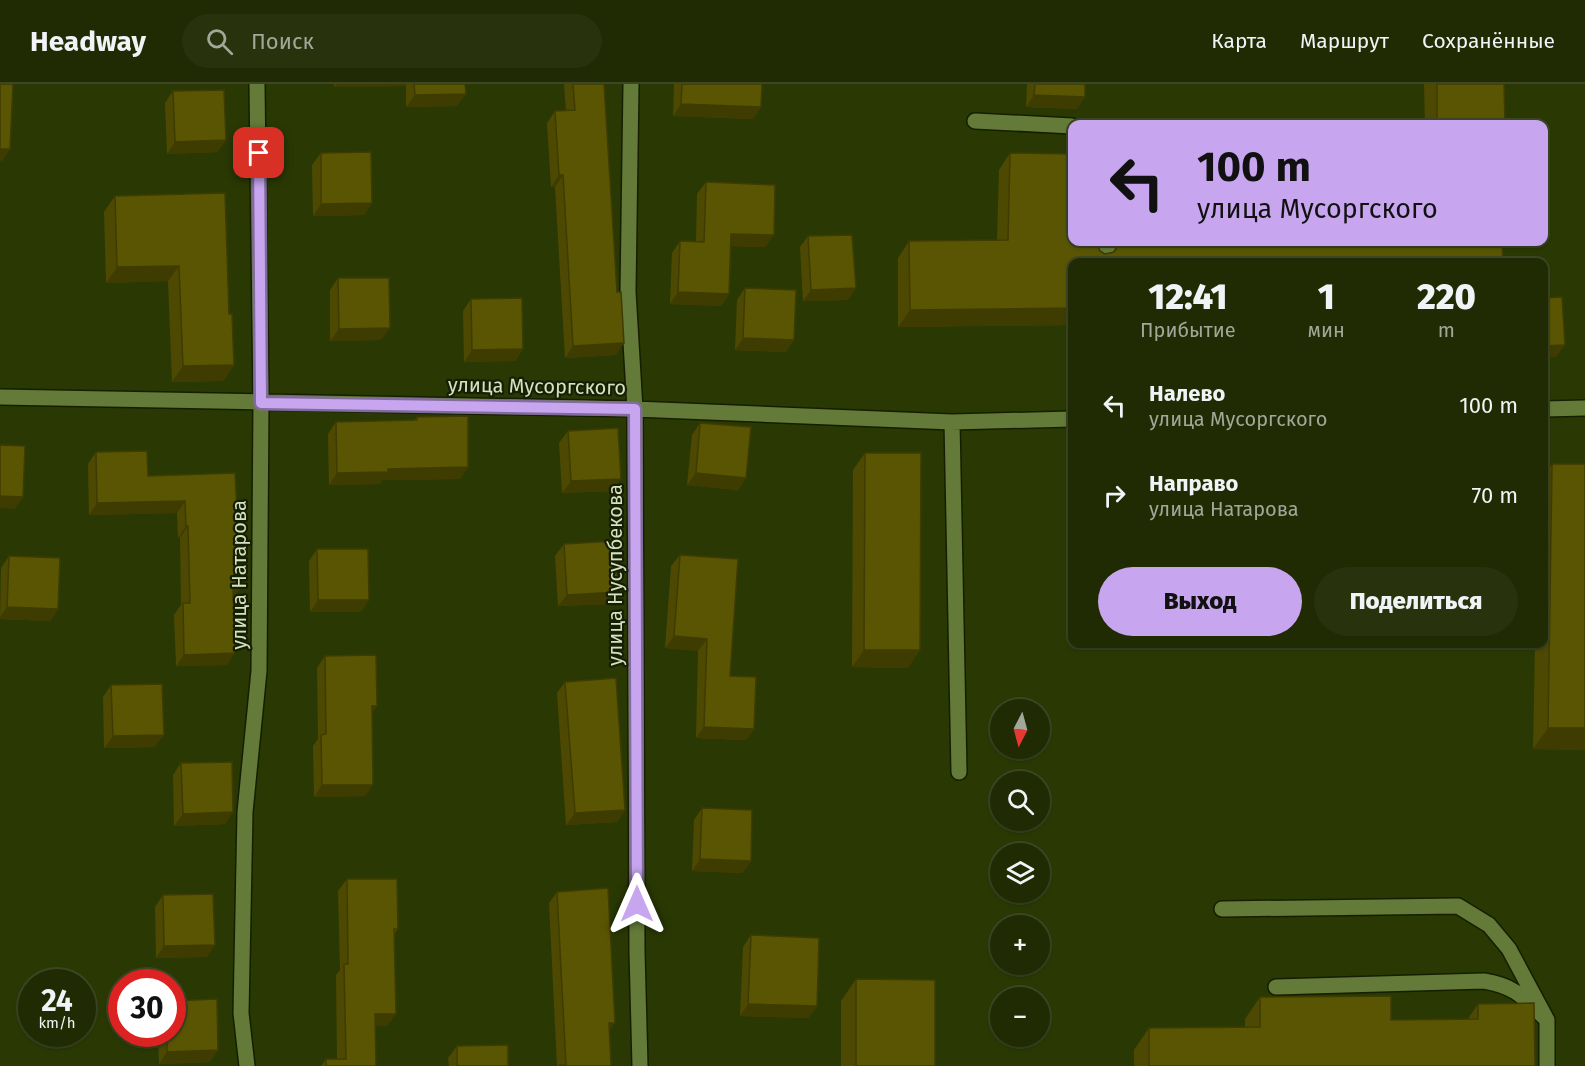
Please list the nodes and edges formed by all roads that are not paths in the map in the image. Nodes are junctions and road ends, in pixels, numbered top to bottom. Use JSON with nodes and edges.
{"nodes":[{"id":1,"x":257,"y":84,"type":"edge"},
{"id":2,"x":631,"y":84,"type":"edge"},
{"id":3,"x":975,"y":121,"type":"dead end"},
{"id":4,"x":1068,"y":126,"type":"edge"},
{"id":5,"x":1144,"y":248,"type":"edge"},
{"id":6,"x":1098,"y":258,"type":"edge"},
{"id":7,"x":0,"y":397,"type":"edge"},
{"id":8,"x":261,"y":403,"type":"junction"},
{"id":9,"x":1585,"y":408,"type":"edge"},
{"id":10,"x":635,"y":409,"type":"junction"},
{"id":11,"x":1548,"y":409,"type":"edge"},
{"id":12,"x":1068,"y":419,"type":"edge"},
{"id":13,"x":952,"y":422,"type":"junction"},
{"id":14,"x":959,"y":772,"type":"dead end"},
{"id":15,"x":1222,"y":909,"type":"dead end"},
{"id":16,"x":1276,"y":987,"type":"dead end"},
{"id":17,"x":1547,"y":1020,"type":"junction"},
{"id":18,"x":247,"y":1066,"type":"edge"},
{"id":19,"x":640,"y":1066,"type":"edge"},
{"id":20,"x":1547,"y":1066,"type":"edge"}],
"edges":[{"from":1,"to":8,"type":"street","name":"улица Натарова"},
{"from":2,"to":10,"type":"street","name":"улица Нусупбекова"},
{"from":3,"to":4,"type":"street"},
{"from":5,"to":6,"type":"street"},
{"from":7,"to":8,"type":"street","name":"улица Мусоргского"},
{"from":8,"to":10,"type":"street","name":"улица Мусоргского"},
{"from":8,"to":18,"type":"street","name":"улица Натарова"},
{"from":9,"to":11,"type":"street"},
{"from":10,"to":13,"type":"street","name":"улица Мусоргского"},
{"from":10,"to":19,"type":"street","name":"улица Нусупбекова"},
{"from":12,"to":13,"type":"street","name":"улица Мусоргского"},
{"from":13,"to":14,"type":"street"},
{"from":15,"to":17,"type":"street"},
{"from":16,"to":17,"type":"street"},
{"from":17,"to":20,"type":"street"}]}
